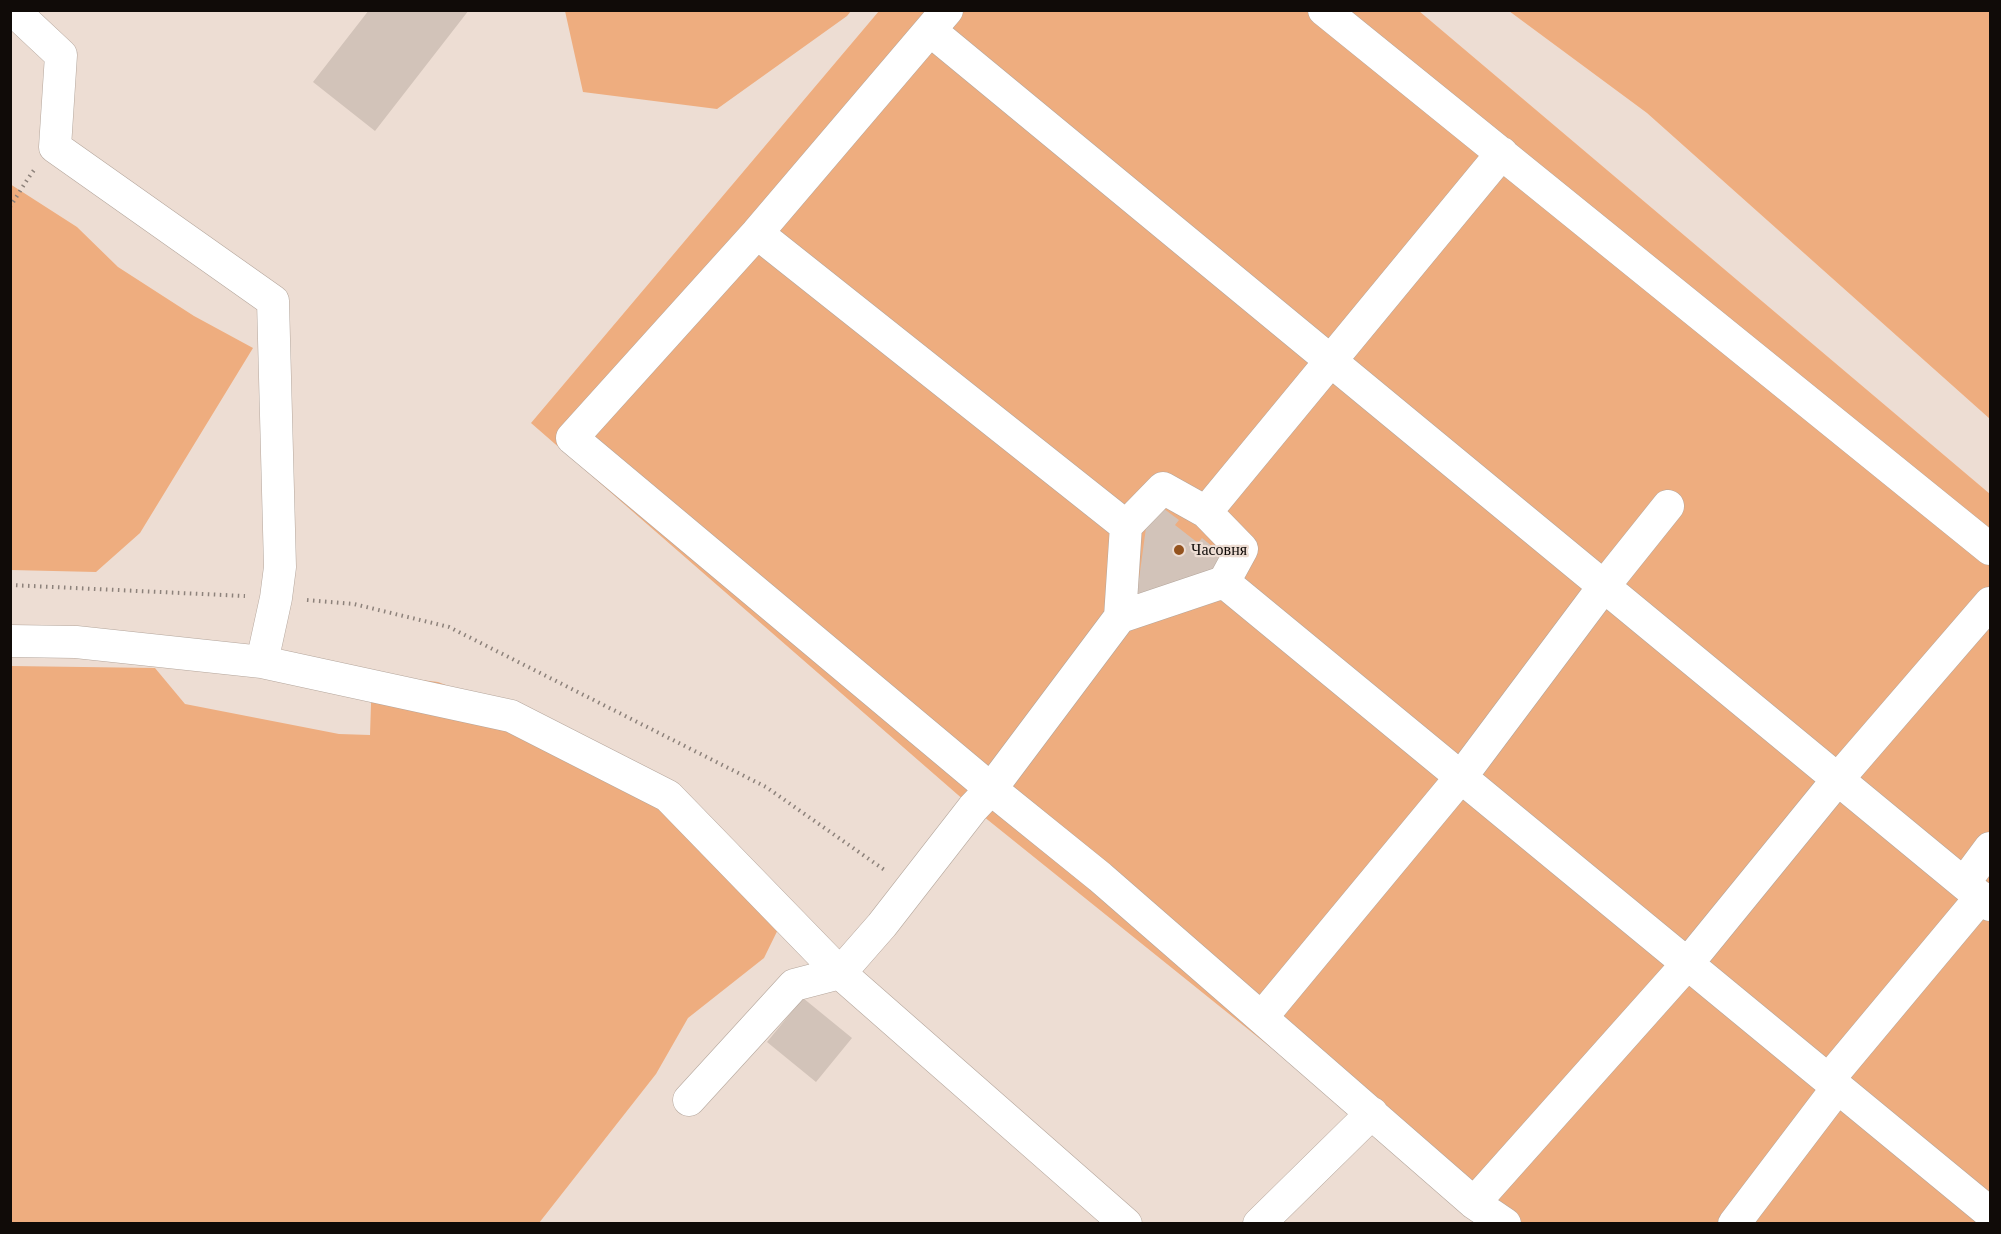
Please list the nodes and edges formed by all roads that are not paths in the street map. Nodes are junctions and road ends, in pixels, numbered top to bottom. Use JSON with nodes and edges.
{"nodes":[{"id":1,"x":13,"y":10,"type":"edge"},
{"id":2,"x":1324,"y":10,"type":"edge"},
{"id":3,"x":939,"y":21,"type":"edge"},
{"id":4,"x":1502,"y":153,"type":"junction"},
{"id":5,"x":757,"y":233,"type":"junction"},
{"id":6,"x":1330,"y":360,"type":"junction"},
{"id":7,"x":1668,"y":506,"type":"dead end"},
{"id":8,"x":1206,"y":512,"type":"junction"},
{"id":9,"x":1126,"y":526,"type":"junction"},
{"id":10,"x":1990,"y":549,"type":"edge"},
{"id":11,"x":1224,"y":582,"type":"junction"},
{"id":12,"x":1604,"y":586,"type":"junction"},
{"id":13,"x":1990,"y":603,"type":"edge"},
{"id":14,"x":1120,"y":617,"type":"junction"},
{"id":15,"x":10,"y":642,"type":"edge"},
{"id":16,"x":262,"y":662,"type":"junction"},
{"id":17,"x":1461,"y":777,"type":"junction"},
{"id":18,"x":1838,"y":779,"type":"junction"},
{"id":19,"x":991,"y":789,"type":"junction"},
{"id":20,"x":1990,"y":848,"type":"edge"},
{"id":21,"x":1979,"y":895,"type":"edge"},
{"id":22,"x":1688,"y":963,"type":"junction"},
{"id":23,"x":840,"y":973,"type":"junction"},
{"id":24,"x":1262,"y":1017,"type":"junction"},
{"id":25,"x":1833,"y":1083,"type":"junction"},
{"id":26,"x":689,"y":1100,"type":"dead end"},
{"id":27,"x":1372,"y":1113,"type":"junction"},
{"id":28,"x":1474,"y":1203,"type":"junction"},
{"id":29,"x":1990,"y":1213,"type":"edge"},
{"id":30,"x":1126,"y":1224,"type":"edge"},
{"id":31,"x":1259,"y":1224,"type":"edge"},
{"id":32,"x":1505,"y":1224,"type":"edge"},
{"id":33,"x":1734,"y":1224,"type":"edge"}],
"edges":[{"from":1,"to":16,"type":"street"},
{"from":2,"to":4,"type":"street"},
{"from":3,"to":5,"type":"street"},
{"from":3,"to":6,"type":"street"},
{"from":4,"to":6,"type":"street"},
{"from":4,"to":10,"type":"street"},
{"from":5,"to":9,"type":"street"},
{"from":5,"to":19,"type":"street"},
{"from":6,"to":8,"type":"street"},
{"from":6,"to":12,"type":"street"},
{"from":7,"to":12,"type":"street"},
{"from":8,"to":9,"type":"street"},
{"from":8,"to":11,"type":"street"},
{"from":9,"to":14,"type":"street"},
{"from":11,"to":14,"type":"street"},
{"from":11,"to":17,"type":"street"},
{"from":12,"to":17,"type":"street"},
{"from":12,"to":18,"type":"street"},
{"from":13,"to":18,"type":"street"},
{"from":14,"to":19,"type":"street"},
{"from":15,"to":16,"type":"street"},
{"from":16,"to":23,"type":"street"},
{"from":17,"to":22,"type":"street"},
{"from":17,"to":24,"type":"street"},
{"from":18,"to":21,"type":"street"},
{"from":18,"to":22,"type":"street"},
{"from":19,"to":23,"type":"street"},
{"from":19,"to":24,"type":"street"},
{"from":20,"to":21,"type":"street"},
{"from":21,"to":25,"type":"street"},
{"from":22,"to":25,"type":"street"},
{"from":22,"to":28,"type":"street"},
{"from":23,"to":26,"type":"street"},
{"from":23,"to":30,"type":"street"},
{"from":24,"to":27,"type":"street"},
{"from":25,"to":29,"type":"street"},
{"from":25,"to":33,"type":"street"},
{"from":27,"to":28,"type":"street"},
{"from":27,"to":31,"type":"street"},
{"from":28,"to":32,"type":"street"}]}
